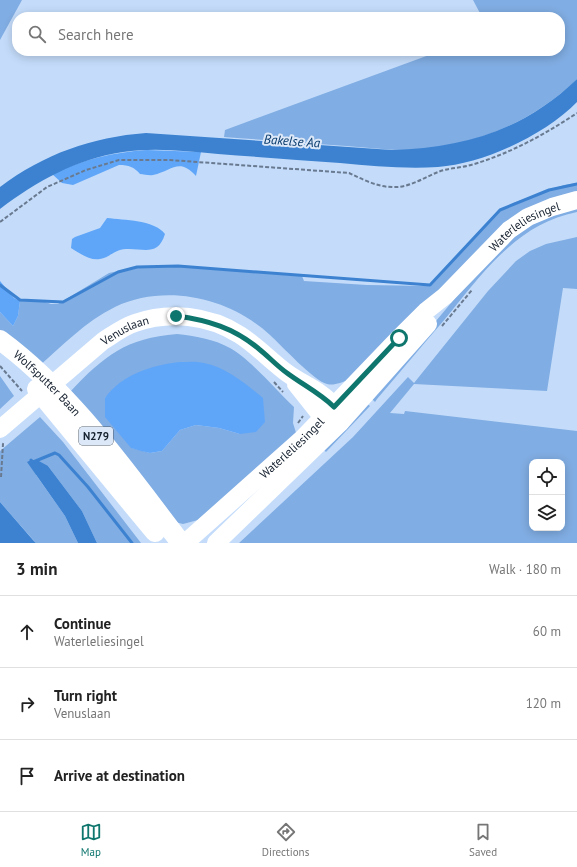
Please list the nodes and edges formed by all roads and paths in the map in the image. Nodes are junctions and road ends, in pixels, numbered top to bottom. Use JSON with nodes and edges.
{"nodes":[{"id":1,"x":577,"y":113,"type":"edge"},
{"id":2,"x":577,"y":200,"type":"edge"},
{"id":3,"x":0,"y":222,"type":"edge"},
{"id":4,"x":0,"y":341,"type":"edge"},
{"id":5,"x":280,"y":377,"type":"junction"},
{"id":6,"x":287,"y":395,"type":"dead end"},
{"id":7,"x":333,"y":416,"type":"junction"},
{"id":8,"x":0,"y":429,"type":"edge"},
{"id":9,"x":0,"y":442,"type":"edge"},
{"id":10,"x":1,"y":477,"type":"edge"},
{"id":11,"x":164,"y":543,"type":"edge"},
{"id":12,"x":182,"y":543,"type":"edge"},
{"id":13,"x":185,"y":543,"type":"edge"},
{"id":14,"x":216,"y":543,"type":"edge"}],
"edges":[{"from":1,"to":3,"type":"path"},
{"from":2,"to":7,"type":"street","name":"Waterleliesingel"},
{"from":4,"to":11,"type":"main road","name":"Wolfsputter Baan","number":"N279"},
{"from":4,"to":12,"type":"main road","name":"Wolfsputter Baan","number":"N279"},
{"from":5,"to":6,"type":"path"},
{"from":5,"to":7,"type":"street","name":"Venuslaan"},
{"from":5,"to":8,"type":"street","name":"Venuslaan"},
{"from":7,"to":13,"type":"street","name":"Waterleliesingel"},
{"from":7,"to":14,"type":"street","name":"Waterleliesingel"},
{"from":9,"to":10,"type":"path"}]}
